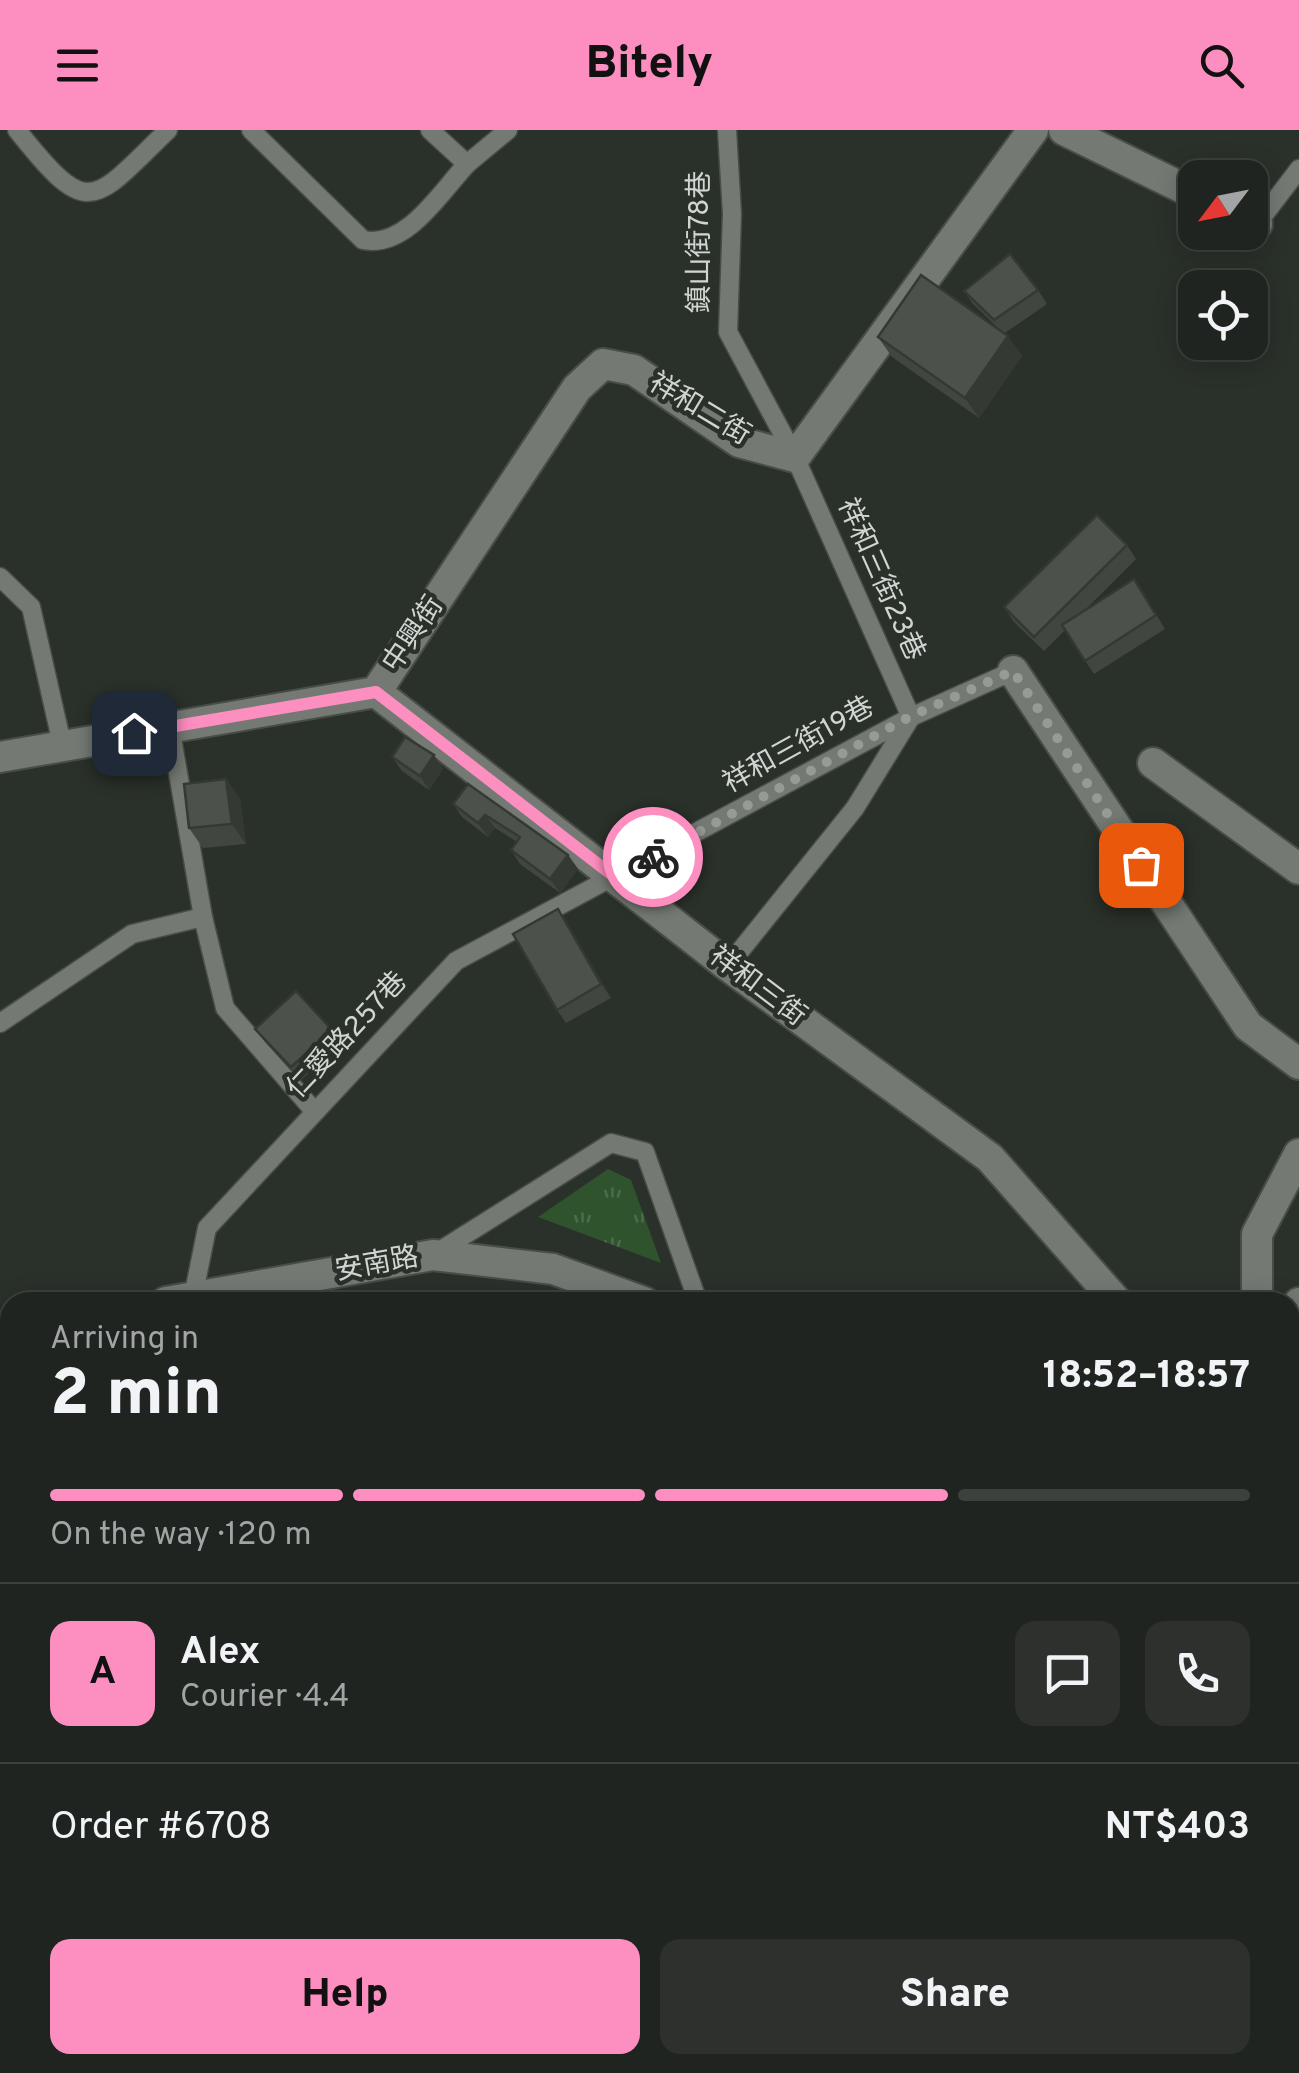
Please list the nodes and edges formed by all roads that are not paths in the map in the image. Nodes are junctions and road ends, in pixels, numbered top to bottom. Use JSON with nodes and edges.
{"nodes":[{"id":1,"x":17,"y":130,"type":"edge"},
{"id":2,"x":168,"y":130,"type":"edge"},
{"id":3,"x":252,"y":130,"type":"edge"},
{"id":4,"x":430,"y":130,"type":"edge"},
{"id":5,"x":508,"y":130,"type":"edge"},
{"id":6,"x":727,"y":130,"type":"edge"},
{"id":7,"x":1033,"y":130,"type":"edge"},
{"id":8,"x":1064,"y":130,"type":"edge"},
{"id":9,"x":467,"y":164,"type":"junction"},
{"id":10,"x":1299,"y":168,"type":"edge"},
{"id":11,"x":1178,"y":186,"type":"edge"},
{"id":12,"x":1268,"y":204,"type":"edge"},
{"id":13,"x":603,"y":364,"type":"joint"},
{"id":14,"x":796,"y":457,"type":"junction"},
{"id":15,"x":0,"y":577,"type":"edge"},
{"id":16,"x":1013,"y":671,"type":"joint"},
{"id":17,"x":376,"y":692,"type":"junction"},
{"id":18,"x":911,"y":716,"type":"junction"},
{"id":19,"x":170,"y":727,"type":"junction"},
{"id":20,"x":62,"y":744,"type":"junction"},
{"id":21,"x":0,"y":757,"type":"edge"},
{"id":22,"x":1153,"y":762,"type":"dead end"},
{"id":23,"x":1299,"y":869,"type":"edge"},
{"id":24,"x":616,"y":878,"type":"junction"},
{"id":25,"x":203,"y":917,"type":"junction"},
{"id":26,"x":728,"y":966,"type":"junction"},
{"id":27,"x":0,"y":1022,"type":"edge"},
{"id":28,"x":1299,"y":1064,"type":"edge"},
{"id":29,"x":315,"y":1112,"type":"junction"},
{"id":30,"x":1299,"y":1154,"type":"edge"},
{"id":31,"x":433,"y":1255,"type":"junction"},
{"id":32,"x":183,"y":1292,"type":"edge"},
{"id":33,"x":289,"y":1292,"type":"edge"},
{"id":34,"x":609,"y":1292,"type":"edge"},
{"id":35,"x":695,"y":1292,"type":"edge"},
{"id":36,"x":1109,"y":1292,"type":"edge"},
{"id":37,"x":1256,"y":1292,"type":"edge"}],
"edges":[{"from":1,"to":2,"type":"lane"},
{"from":3,"to":9,"type":"lane"},
{"from":4,"to":9,"type":"lane"},
{"from":5,"to":9,"type":"lane"},
{"from":6,"to":14,"type":"lane","name":"鎮山街78巷"},
{"from":7,"to":14,"type":"street"},
{"from":8,"to":11,"type":"street"},
{"from":10,"to":12,"type":"lane"},
{"from":13,"to":14,"type":"street","name":"祥和二街"},
{"from":13,"to":17,"type":"street","name":"中興街"},
{"from":14,"to":18,"type":"lane","name":"祥和三街23巷"},
{"from":15,"to":20,"type":"lane"},
{"from":16,"to":18,"type":"lane","name":"祥和三街19巷"},
{"from":16,"to":28,"type":"street"},
{"from":17,"to":19,"type":"street","name":"中興街"},
{"from":17,"to":24,"type":"street","name":"祥和三街"},
{"from":18,"to":24,"type":"lane","name":"祥和三街19巷"},
{"from":18,"to":26,"type":"lane"},
{"from":19,"to":20,"type":"street","name":"中興街"},
{"from":19,"to":25,"type":"lane"},
{"from":20,"to":21,"type":"street","name":"中興街"},
{"from":22,"to":23,"type":"street"},
{"from":24,"to":26,"type":"street","name":"祥和三街"},
{"from":24,"to":29,"type":"lane","name":"仁愛路257巷"},
{"from":25,"to":27,"type":"lane"},
{"from":25,"to":29,"type":"lane"},
{"from":26,"to":36,"type":"street","name":"祥和三街"},
{"from":29,"to":32,"type":"lane","name":"仁愛路257巷"},
{"from":30,"to":37,"type":"street"},
{"from":31,"to":33,"type":"street","name":"安南路"},
{"from":31,"to":34,"type":"street","name":"安南路"},
{"from":31,"to":35,"type":"lane"}]}
